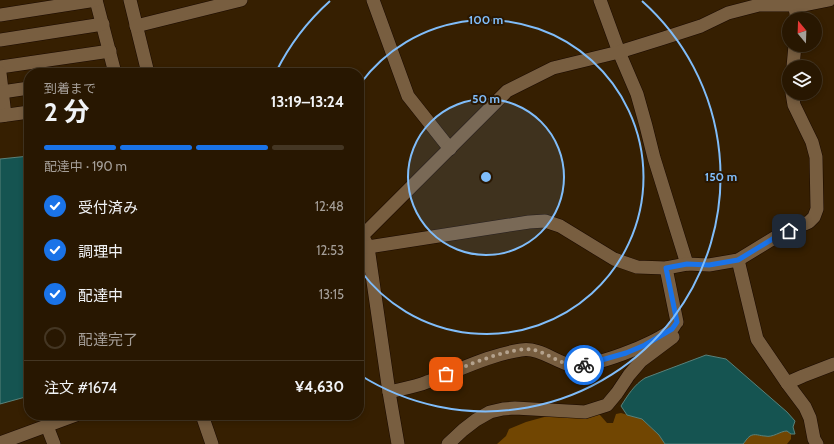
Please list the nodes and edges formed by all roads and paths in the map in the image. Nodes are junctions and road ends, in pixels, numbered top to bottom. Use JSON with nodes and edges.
{"nodes":[{"id":1,"x":96,"y":0,"type":"edge"},
{"id":2,"x":130,"y":0,"type":"edge"},
{"id":3,"x":241,"y":0,"type":"edge"},
{"id":4,"x":373,"y":0,"type":"edge"},
{"id":5,"x":600,"y":0,"type":"edge"},
{"id":6,"x":829,"y":0,"type":"edge"},
{"id":7,"x":794,"y":2,"type":"edge"},
{"id":8,"x":796,"y":12,"type":"edge"},
{"id":9,"x":0,"y":15,"type":"edge"},
{"id":10,"x":102,"y":24,"type":"junction"},
{"id":11,"x":136,"y":26,"type":"junction"},
{"id":12,"x":0,"y":40,"type":"edge"},
{"id":13,"x":110,"y":51,"type":"junction"},
{"id":14,"x":619,"y":52,"type":"junction"},
{"id":15,"x":0,"y":67,"type":"edge"},
{"id":16,"x":114,"y":68,"type":"edge"},
{"id":17,"x":147,"y":68,"type":"edge"},
{"id":18,"x":0,"y":72,"type":"edge"},
{"id":19,"x":24,"y":89,"type":"edge"},
{"id":20,"x":2,"y":92,"type":"junction"},
{"id":21,"x":793,"y":100,"type":"edge"},
{"id":22,"x":24,"y":113,"type":"edge"},
{"id":23,"x":2,"y":115,"type":"edge"},
{"id":24,"x":450,"y":149,"type":"junction"},
{"id":25,"x":364,"y":240,"type":"edge"},
{"id":26,"x":364,"y":241,"type":"edge"},
{"id":27,"x":364,"y":247,"type":"edge"},
{"id":28,"x":738,"y":260,"type":"junction"},
{"id":29,"x":687,"y":264,"type":"junction"},
{"id":30,"x":666,"y":268,"type":"junction"},
{"id":31,"x":675,"y":324,"type":"junction"},
{"id":32,"x":834,"y":364,"type":"edge"},
{"id":33,"x":787,"y":383,"type":"junction"},
{"id":34,"x":389,"y":392,"type":"junction"},
{"id":35,"x":63,"y":420,"type":"edge"},
{"id":36,"x":204,"y":420,"type":"edge"},
{"id":37,"x":47,"y":426,"type":"junction"},
{"id":38,"x":814,"y":442,"type":"edge"},
{"id":39,"x":0,"y":443,"type":"edge"},
{"id":40,"x":52,"y":443,"type":"edge"},
{"id":41,"x":212,"y":444,"type":"edge"},
{"id":42,"x":398,"y":444,"type":"edge"},
{"id":43,"x":448,"y":444,"type":"edge"}],
"edges":[{"from":1,"to":9,"type":"street"},
{"from":1,"to":10,"type":"street"},
{"from":2,"to":11,"type":"street"},
{"from":3,"to":11,"type":"street"},
{"from":4,"to":24,"type":"street"},
{"from":5,"to":14,"type":"street"},
{"from":6,"to":7,"type":"street"},
{"from":7,"to":8,"type":"street"},
{"from":7,"to":14,"type":"street"},
{"from":10,"to":12,"type":"street"},
{"from":10,"to":13,"type":"street"},
{"from":11,"to":17,"type":"street"},
{"from":13,"to":15,"type":"street"},
{"from":13,"to":16,"type":"street"},
{"from":14,"to":24,"type":"street"},
{"from":14,"to":29,"type":"street"},
{"from":18,"to":20,"type":"street"},
{"from":19,"to":20,"type":"street"},
{"from":20,"to":23,"type":"street"},
{"from":21,"to":28,"type":"street"},
{"from":22,"to":23,"type":"street"},
{"from":24,"to":25,"type":"street"},
{"from":26,"to":30,"type":"street"},
{"from":27,"to":34,"type":"street"},
{"from":28,"to":29,"type":"street"},
{"from":28,"to":33,"type":"street"},
{"from":29,"to":30,"type":"street"},
{"from":30,"to":31,"type":"street"},
{"from":31,"to":34,"type":"street"},
{"from":31,"to":43,"type":"street"},
{"from":32,"to":33,"type":"street"},
{"from":33,"to":38,"type":"street"},
{"from":34,"to":42,"type":"street"},
{"from":35,"to":37,"type":"street"},
{"from":36,"to":41,"type":"street"},
{"from":37,"to":39,"type":"street"},
{"from":37,"to":40,"type":"street"}]}
